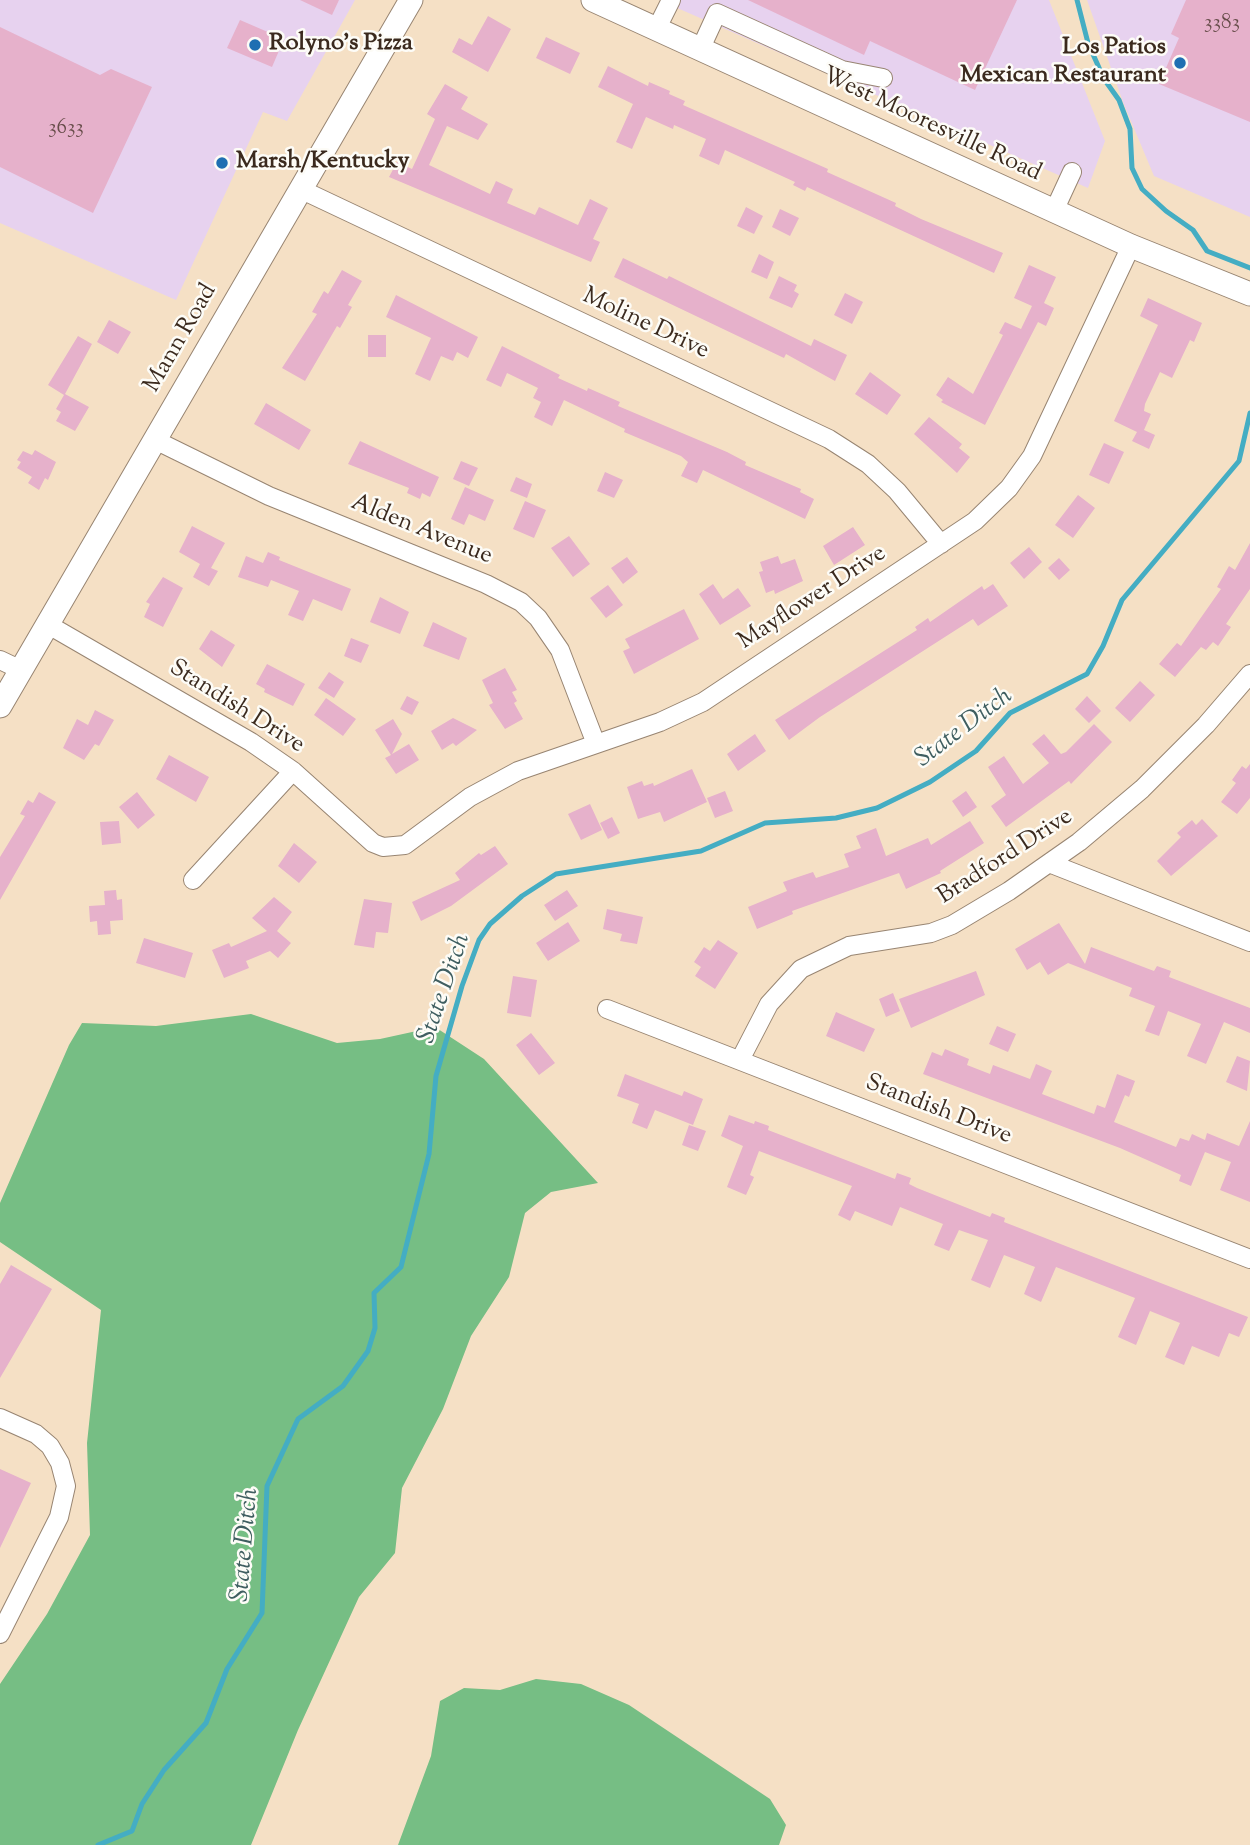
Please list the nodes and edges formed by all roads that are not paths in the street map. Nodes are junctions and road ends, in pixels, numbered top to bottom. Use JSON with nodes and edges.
{"nodes":[{"id":1,"x":411,"y":0,"type":"edge"},
{"id":2,"x":593,"y":0,"type":"edge"},
{"id":3,"x":671,"y":0,"type":"edge"},
{"id":4,"x":656,"y":30,"type":"junction"},
{"id":5,"x":700,"y":50,"type":"junction"},
{"id":6,"x":883,"y":78,"type":"dead end"},
{"id":7,"x":1072,"y":172,"type":"dead end"},
{"id":8,"x":300,"y":189,"type":"junction"},
{"id":9,"x":1054,"y":211,"type":"junction"},
{"id":10,"x":1131,"y":246,"type":"junction"},
{"id":11,"x":1250,"y":294,"type":"edge"},
{"id":12,"x":155,"y":440,"type":"junction"},
{"id":13,"x":941,"y":544,"type":"junction"},
{"id":14,"x":47,"y":624,"type":"junction"},
{"id":15,"x":10,"y":665,"type":"edge"},
{"id":16,"x":1250,"y":674,"type":"edge"},
{"id":17,"x":0,"y":706,"type":"edge"},
{"id":18,"x":596,"y":744,"type":"junction"},
{"id":19,"x":293,"y":771,"type":"junction"},
{"id":20,"x":389,"y":847,"type":"joint"},
{"id":21,"x":1049,"y":863,"type":"junction"},
{"id":22,"x":193,"y":880,"type":"dead end"},
{"id":23,"x":1250,"y":942,"type":"edge"},
{"id":24,"x":607,"y":1009,"type":"dead end"},
{"id":25,"x":740,"y":1060,"type":"junction"},
{"id":26,"x":1250,"y":1259,"type":"edge"},
{"id":27,"x":0,"y":1418,"type":"edge"},
{"id":28,"x":0,"y":1634,"type":"edge"}],
"edges":[{"from":1,"to":8,"type":"main road","name":"Mann Road"},
{"from":2,"to":4,"type":"main road","name":"West Mooresville Road"},
{"from":3,"to":4,"type":"street"},
{"from":4,"to":5,"type":"main road","name":"West Mooresville Road"},
{"from":5,"to":6,"type":"street"},
{"from":5,"to":9,"type":"main road","name":"West Mooresville Road"},
{"from":7,"to":9,"type":"street"},
{"from":8,"to":12,"type":"main road","name":"Mann Road"},
{"from":8,"to":13,"type":"street","name":"Moline Drive"},
{"from":9,"to":10,"type":"main road","name":"West Mooresville Road"},
{"from":10,"to":11,"type":"main road","name":"West Mooresville Road"},
{"from":10,"to":13,"type":"street","name":"Mayflower Drive"},
{"from":12,"to":14,"type":"main road","name":"Mann Road"},
{"from":12,"to":18,"type":"street","name":"Alden Avenue"},
{"from":13,"to":18,"type":"street","name":"Mayflower Drive"},
{"from":14,"to":15,"type":"main road","name":"Mann Road"},
{"from":14,"to":19,"type":"street","name":"Standish Drive"},
{"from":15,"to":17,"type":"main road","name":"Mann Road"},
{"from":16,"to":21,"type":"street","name":"Bradford Drive"},
{"from":18,"to":20,"type":"street","name":"Mayflower Drive"},
{"from":19,"to":20,"type":"street","name":"Standish Drive"},
{"from":19,"to":22,"type":"street"},
{"from":21,"to":23,"type":"street"},
{"from":21,"to":25,"type":"street","name":"Bradford Drive"},
{"from":24,"to":25,"type":"street","name":"Standish Drive"},
{"from":25,"to":26,"type":"street","name":"Standish Drive"},
{"from":27,"to":28,"type":"street"}]}
